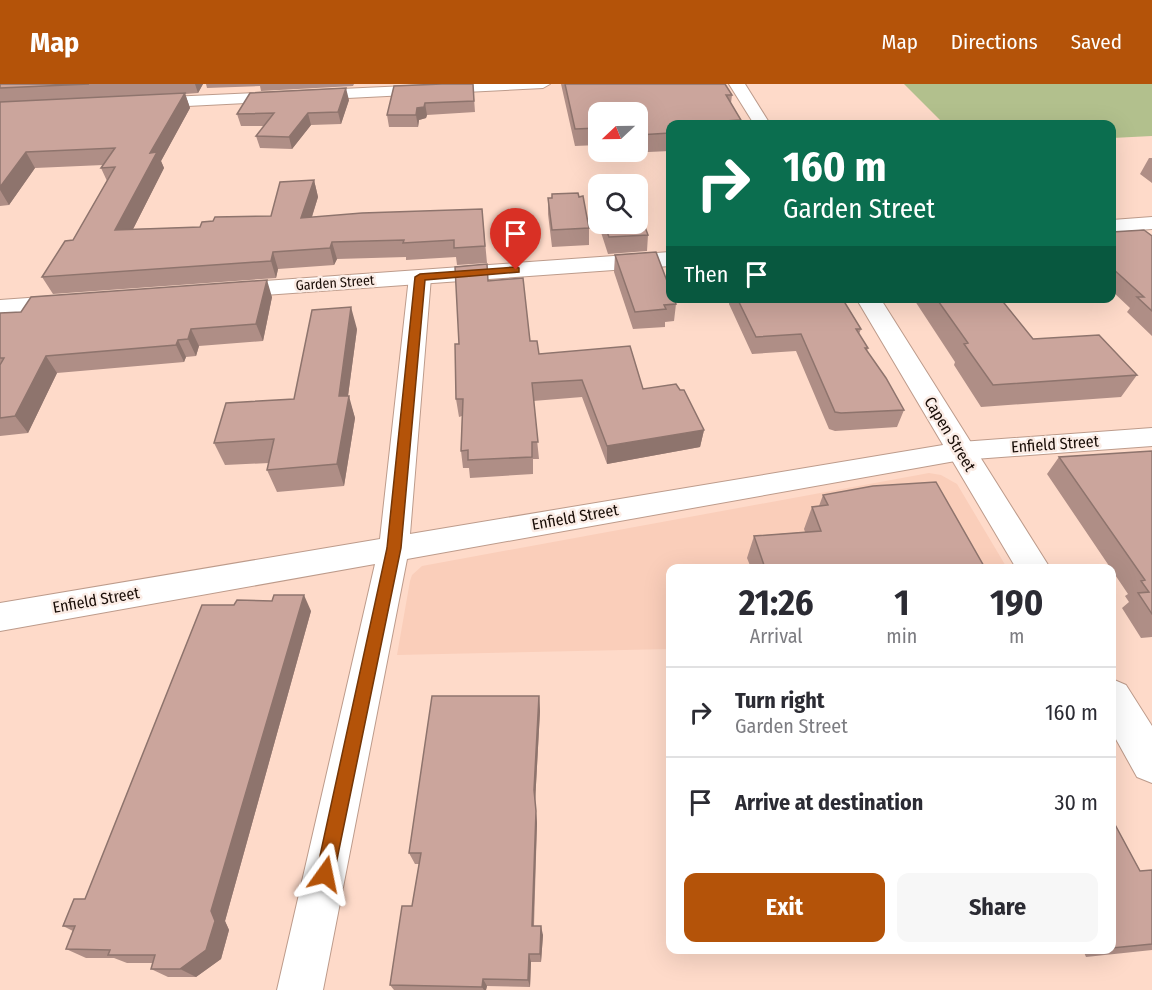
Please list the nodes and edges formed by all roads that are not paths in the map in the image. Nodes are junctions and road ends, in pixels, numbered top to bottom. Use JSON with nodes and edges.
{"nodes":[{"id":1,"x":543,"y":84,"type":"edge"},
{"id":2,"x":737,"y":84,"type":"edge"},
{"id":3,"x":137,"y":104,"type":"edge"},
{"id":4,"x":760,"y":120,"type":"edge"},
{"id":5,"x":1152,"y":223,"type":"edge"},
{"id":6,"x":1116,"y":226,"type":"edge"},
{"id":7,"x":666,"y":259,"type":"edge"},
{"id":8,"x":420,"y":277,"type":"junction"},
{"id":9,"x":198,"y":293,"type":"edge"},
{"id":10,"x":93,"y":301,"type":"edge"},
{"id":11,"x":871,"y":303,"type":"edge"},
{"id":12,"x":0,"y":307,"type":"edge"},
{"id":13,"x":1152,"y":437,"type":"edge"},
{"id":14,"x":961,"y":451,"type":"junction"},
{"id":15,"x":394,"y":548,"type":"junction"},
{"id":16,"x":1031,"y":564,"type":"edge"},
{"id":17,"x":0,"y":617,"type":"edge"},
{"id":18,"x":1116,"y":704,"type":"edge"},
{"id":19,"x":1152,"y":763,"type":"edge"},
{"id":20,"x":300,"y":990,"type":"edge"}],
"edges":[{"from":1,"to":3,"type":"street"},
{"from":2,"to":4,"type":"street"},
{"from":5,"to":6,"type":"street"},
{"from":7,"to":8,"type":"street","name":"Garden Street"},
{"from":8,"to":9,"type":"street","name":"Garden Street"},
{"from":8,"to":15,"type":"street"},
{"from":10,"to":12,"type":"street"},
{"from":11,"to":14,"type":"street","name":"Capen Street"},
{"from":13,"to":14,"type":"street","name":"Enfield Street"},
{"from":14,"to":15,"type":"street","name":"Enfield Street"},
{"from":14,"to":16,"type":"street","name":"Capen Street"},
{"from":15,"to":17,"type":"street","name":"Enfield Street"},
{"from":15,"to":20,"type":"street"},
{"from":18,"to":19,"type":"street"}]}
